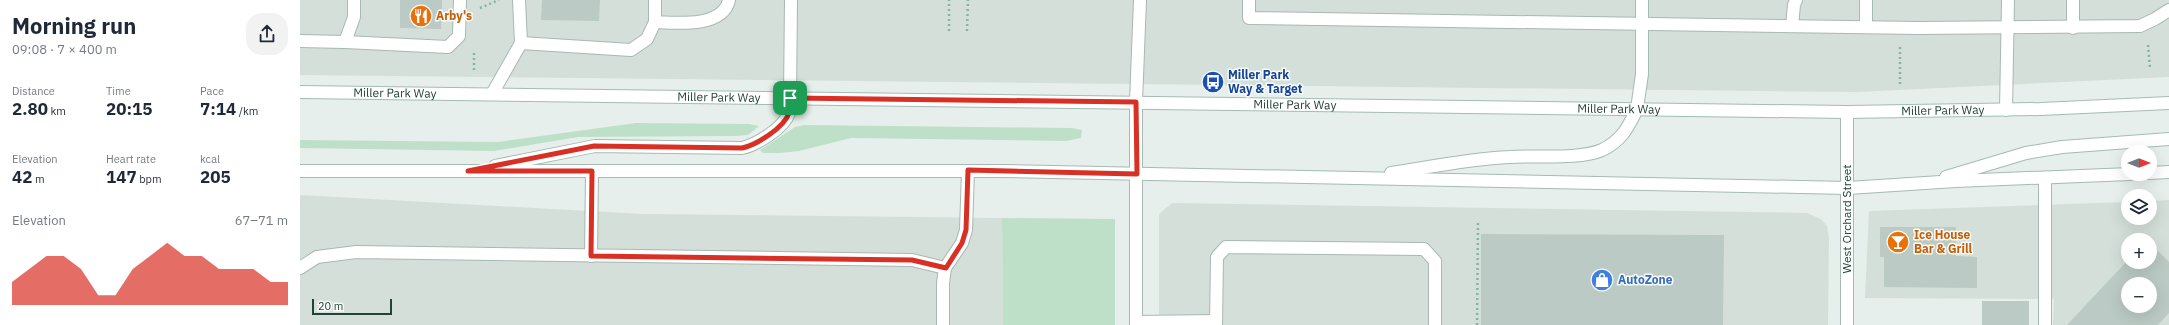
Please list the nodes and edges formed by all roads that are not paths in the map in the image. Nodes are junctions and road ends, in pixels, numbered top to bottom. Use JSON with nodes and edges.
{"nodes":[{"id":1,"x":354,"y":0,"type":"edge"},
{"id":2,"x":460,"y":0,"type":"edge"},
{"id":3,"x":655,"y":0,"type":"edge"},
{"id":4,"x":729,"y":0,"type":"edge"},
{"id":5,"x":791,"y":0,"type":"edge"},
{"id":6,"x":1140,"y":0,"type":"edge"},
{"id":7,"x":1249,"y":0,"type":"edge"},
{"id":8,"x":1642,"y":0,"type":"edge"},
{"id":9,"x":1796,"y":0,"type":"edge"},
{"id":10,"x":1866,"y":0,"type":"edge"},
{"id":11,"x":2008,"y":0,"type":"edge"},
{"id":12,"x":2073,"y":0,"type":"edge"},
{"id":13,"x":520,"y":1,"type":"edge"},
{"id":14,"x":2169,"y":10,"type":"edge"},
{"id":15,"x":655,"y":22,"type":"junction"},
{"id":16,"x":1642,"y":24,"type":"junction"},
{"id":17,"x":1792,"y":26,"type":"junction"},
{"id":18,"x":1866,"y":27,"type":"junction"},
{"id":19,"x":2007,"y":28,"type":"junction"},
{"id":20,"x":2073,"y":28,"type":"junction"},
{"id":21,"x":300,"y":41,"type":"edge"},
{"id":22,"x":345,"y":42,"type":"junction"},
{"id":23,"x":520,"y":43,"type":"junction"},
{"id":24,"x":300,"y":92,"type":"edge"},
{"id":25,"x":492,"y":94,"type":"junction"},
{"id":26,"x":790,"y":98,"type":"junction"},
{"id":27,"x":1136,"y":102,"type":"junction"},
{"id":28,"x":2169,"y":103,"type":"edge"},
{"id":29,"x":1637,"y":109,"type":"junction"},
{"id":30,"x":2006,"y":110,"type":"junction"},
{"id":31,"x":1847,"y":112,"type":"junction"},
{"id":32,"x":2169,"y":139,"type":"edge"},
{"id":33,"x":968,"y":170,"type":"junction"},
{"id":34,"x":300,"y":171,"type":"edge"},
{"id":35,"x":468,"y":171,"type":"junction"},
{"id":36,"x":592,"y":171,"type":"junction"},
{"id":37,"x":2169,"y":172,"type":"edge"},
{"id":38,"x":2157,"y":173,"type":"edge"},
{"id":39,"x":1137,"y":174,"type":"junction"},
{"id":40,"x":2121,"y":175,"type":"edge"},
{"id":41,"x":1364,"y":178,"type":"junction"},
{"id":42,"x":2045,"y":179,"type":"junction"},
{"id":43,"x":1930,"y":183,"type":"junction"},
{"id":44,"x":1848,"y":188,"type":"junction"},
{"id":45,"x":591,"y":256,"type":"junction"},
{"id":46,"x":300,"y":268,"type":"edge"},
{"id":47,"x":946,"y":268,"type":"junction"},
{"id":48,"x":1216,"y":323,"type":"edge"},
{"id":49,"x":1136,"y":324,"type":"edge"},
{"id":50,"x":943,"y":325,"type":"edge"},
{"id":51,"x":1435,"y":325,"type":"edge"},
{"id":52,"x":1847,"y":325,"type":"edge"},
{"id":53,"x":2045,"y":325,"type":"edge"}],
"edges":[{"from":1,"to":22,"type":"main road"},
{"from":2,"to":22,"type":"main road"},
{"from":3,"to":15,"type":"main road"},
{"from":4,"to":15,"type":"main road"},
{"from":5,"to":26,"type":"main road"},
{"from":6,"to":27,"type":"main road"},
{"from":7,"to":16,"type":"main road"},
{"from":8,"to":16,"type":"main road"},
{"from":9,"to":17,"type":"main road"},
{"from":10,"to":18,"type":"main road"},
{"from":11,"to":19,"type":"main road"},
{"from":12,"to":20,"type":"main road"},
{"from":13,"to":23,"type":"main road"},
{"from":14,"to":20,"type":"main road"},
{"from":15,"to":23,"type":"main road"},
{"from":16,"to":17,"type":"main road"},
{"from":16,"to":29,"type":"main road"},
{"from":17,"to":18,"type":"main road"},
{"from":18,"to":19,"type":"main road"},
{"from":19,"to":20,"type":"main road"},
{"from":19,"to":30,"type":"main road"},
{"from":21,"to":22,"type":"main road"},
{"from":23,"to":25,"type":"main road"},
{"from":24,"to":25,"type":"main road","name":"Miller Park Way"},
{"from":25,"to":26,"type":"main road","name":"Miller Park Way"},
{"from":26,"to":27,"type":"main road","name":"Miller Park Way"},
{"from":26,"to":35,"type":"main road"},
{"from":27,"to":29,"type":"main road","name":"Miller Park Way"},
{"from":27,"to":39,"type":"main road"},
{"from":28,"to":30,"type":"main road","name":"Miller Park Way"},
{"from":29,"to":31,"type":"main road","name":"Miller Park Way"},
{"from":29,"to":41,"type":"main road"},
{"from":30,"to":31,"type":"main road","name":"Miller Park Way"},
{"from":31,"to":44,"type":"main road","name":"West Orchard Street"},
{"from":32,"to":43,"type":"main road"},
{"from":33,"to":36,"type":"main road"},
{"from":33,"to":39,"type":"main road"},
{"from":33,"to":47,"type":"main road"},
{"from":34,"to":35,"type":"main road"},
{"from":35,"to":36,"type":"main road"},
{"from":36,"to":45,"type":"main road"},
{"from":37,"to":38,"type":"main road"},
{"from":39,"to":41,"type":"main road"},
{"from":39,"to":49,"type":"main road"},
{"from":40,"to":42,"type":"main road"},
{"from":41,"to":44,"type":"main road"},
{"from":42,"to":43,"type":"main road"},
{"from":42,"to":53,"type":"main road"},
{"from":43,"to":44,"type":"main road"},
{"from":44,"to":52,"type":"main road","name":"West Orchard Street"},
{"from":45,"to":46,"type":"main road"},
{"from":45,"to":47,"type":"main road"},
{"from":47,"to":50,"type":"main road"},
{"from":48,"to":49,"type":"main road"},
{"from":48,"to":51,"type":"main road"}]}
